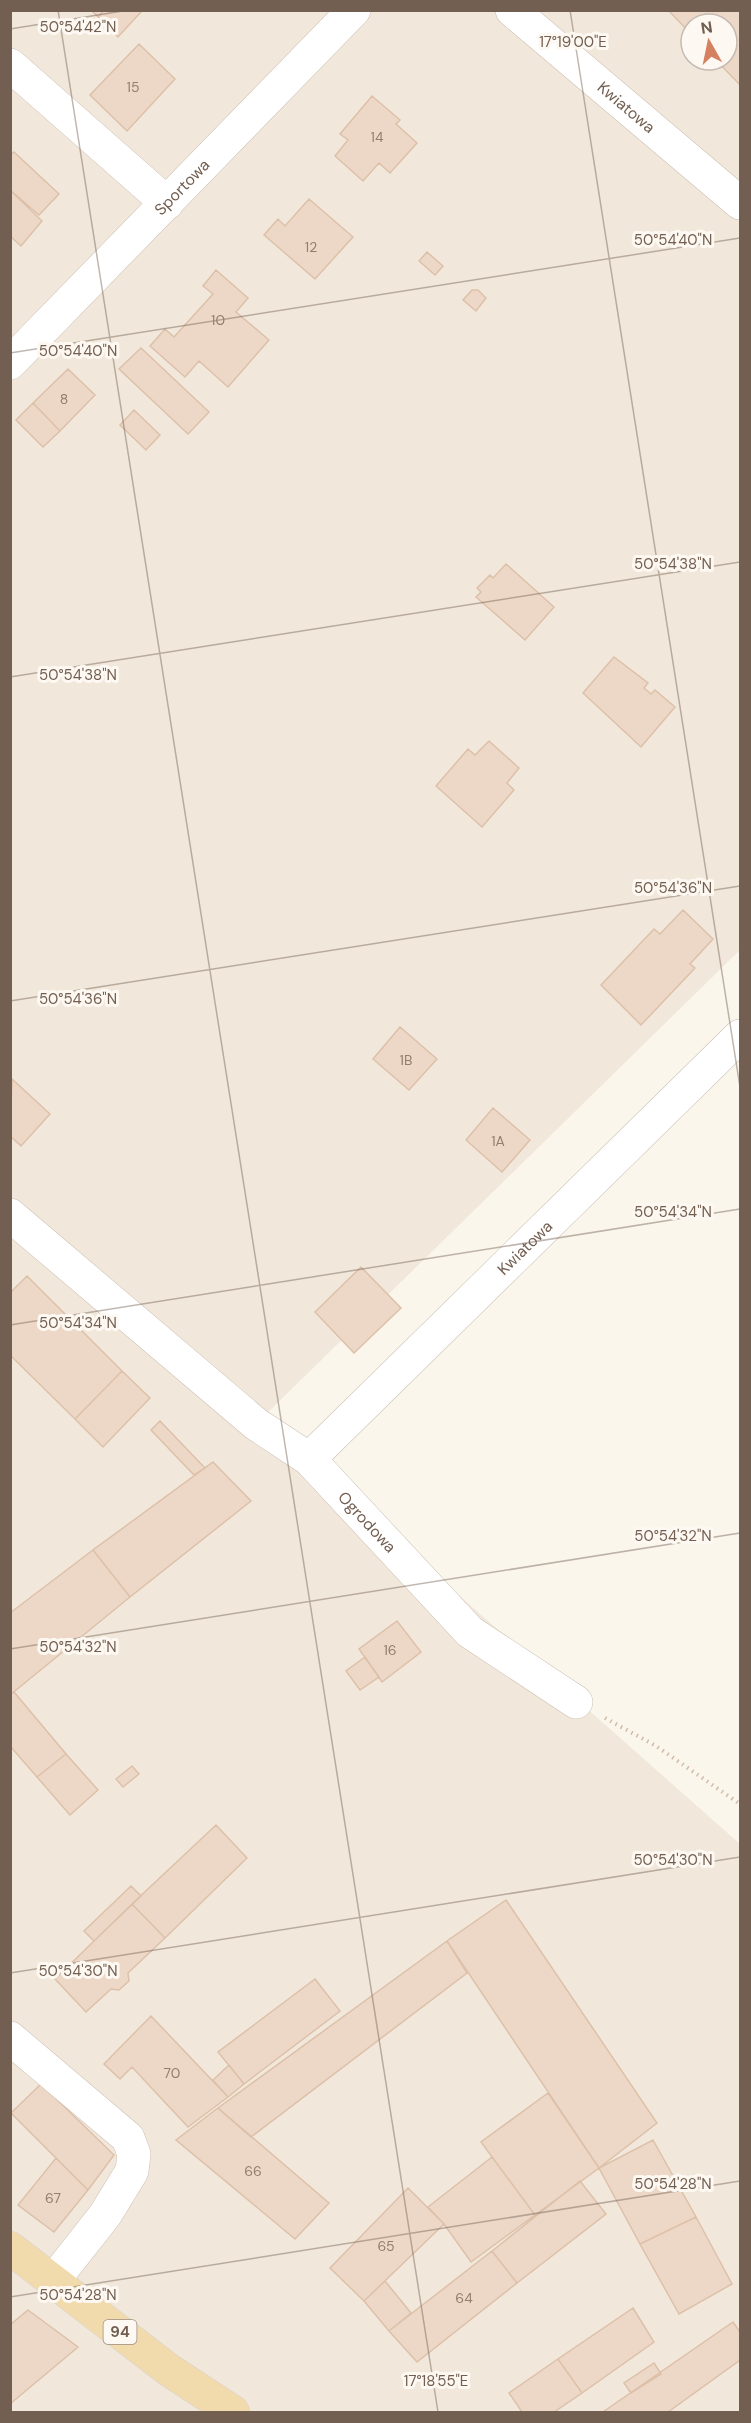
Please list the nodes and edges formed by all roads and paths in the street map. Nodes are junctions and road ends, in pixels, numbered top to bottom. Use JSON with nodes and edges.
{"nodes":[{"id":1,"x":354,"y":10,"type":"edge"},
{"id":2,"x":512,"y":10,"type":"edge"},
{"id":3,"x":10,"y":65,"type":"edge"},
{"id":4,"x":167,"y":203,"type":"junction"},
{"id":5,"x":741,"y":203,"type":"edge"},
{"id":6,"x":10,"y":363,"type":"edge"},
{"id":7,"x":741,"y":1036,"type":"edge"},
{"id":8,"x":10,"y":1215,"type":"edge"},
{"id":9,"x":309,"y":1459,"type":"junction"},
{"id":10,"x":576,"y":1702,"type":"joint"},
{"id":11,"x":741,"y":1804,"type":"edge"},
{"id":12,"x":10,"y":2038,"type":"edge"},
{"id":13,"x":10,"y":2248,"type":"edge"},
{"id":14,"x":53,"y":2281,"type":"junction"},
{"id":15,"x":233,"y":2412,"type":"edge"}],
"edges":[{"from":1,"to":4,"type":"street","name":"Sportowa"},
{"from":2,"to":5,"type":"street","name":"Kwiatowa"},
{"from":3,"to":4,"type":"street"},
{"from":4,"to":6,"type":"street","name":"Sportowa"},
{"from":7,"to":9,"type":"street","name":"Kwiatowa"},
{"from":8,"to":9,"type":"street","name":"Ogrodowa"},
{"from":9,"to":10,"type":"street","name":"Ogrodowa"},
{"from":10,"to":11,"type":"path"},
{"from":12,"to":14,"type":"street"},
{"from":13,"to":14,"type":"main road","number":"94"},
{"from":14,"to":15,"type":"main road","number":"94"}]}
